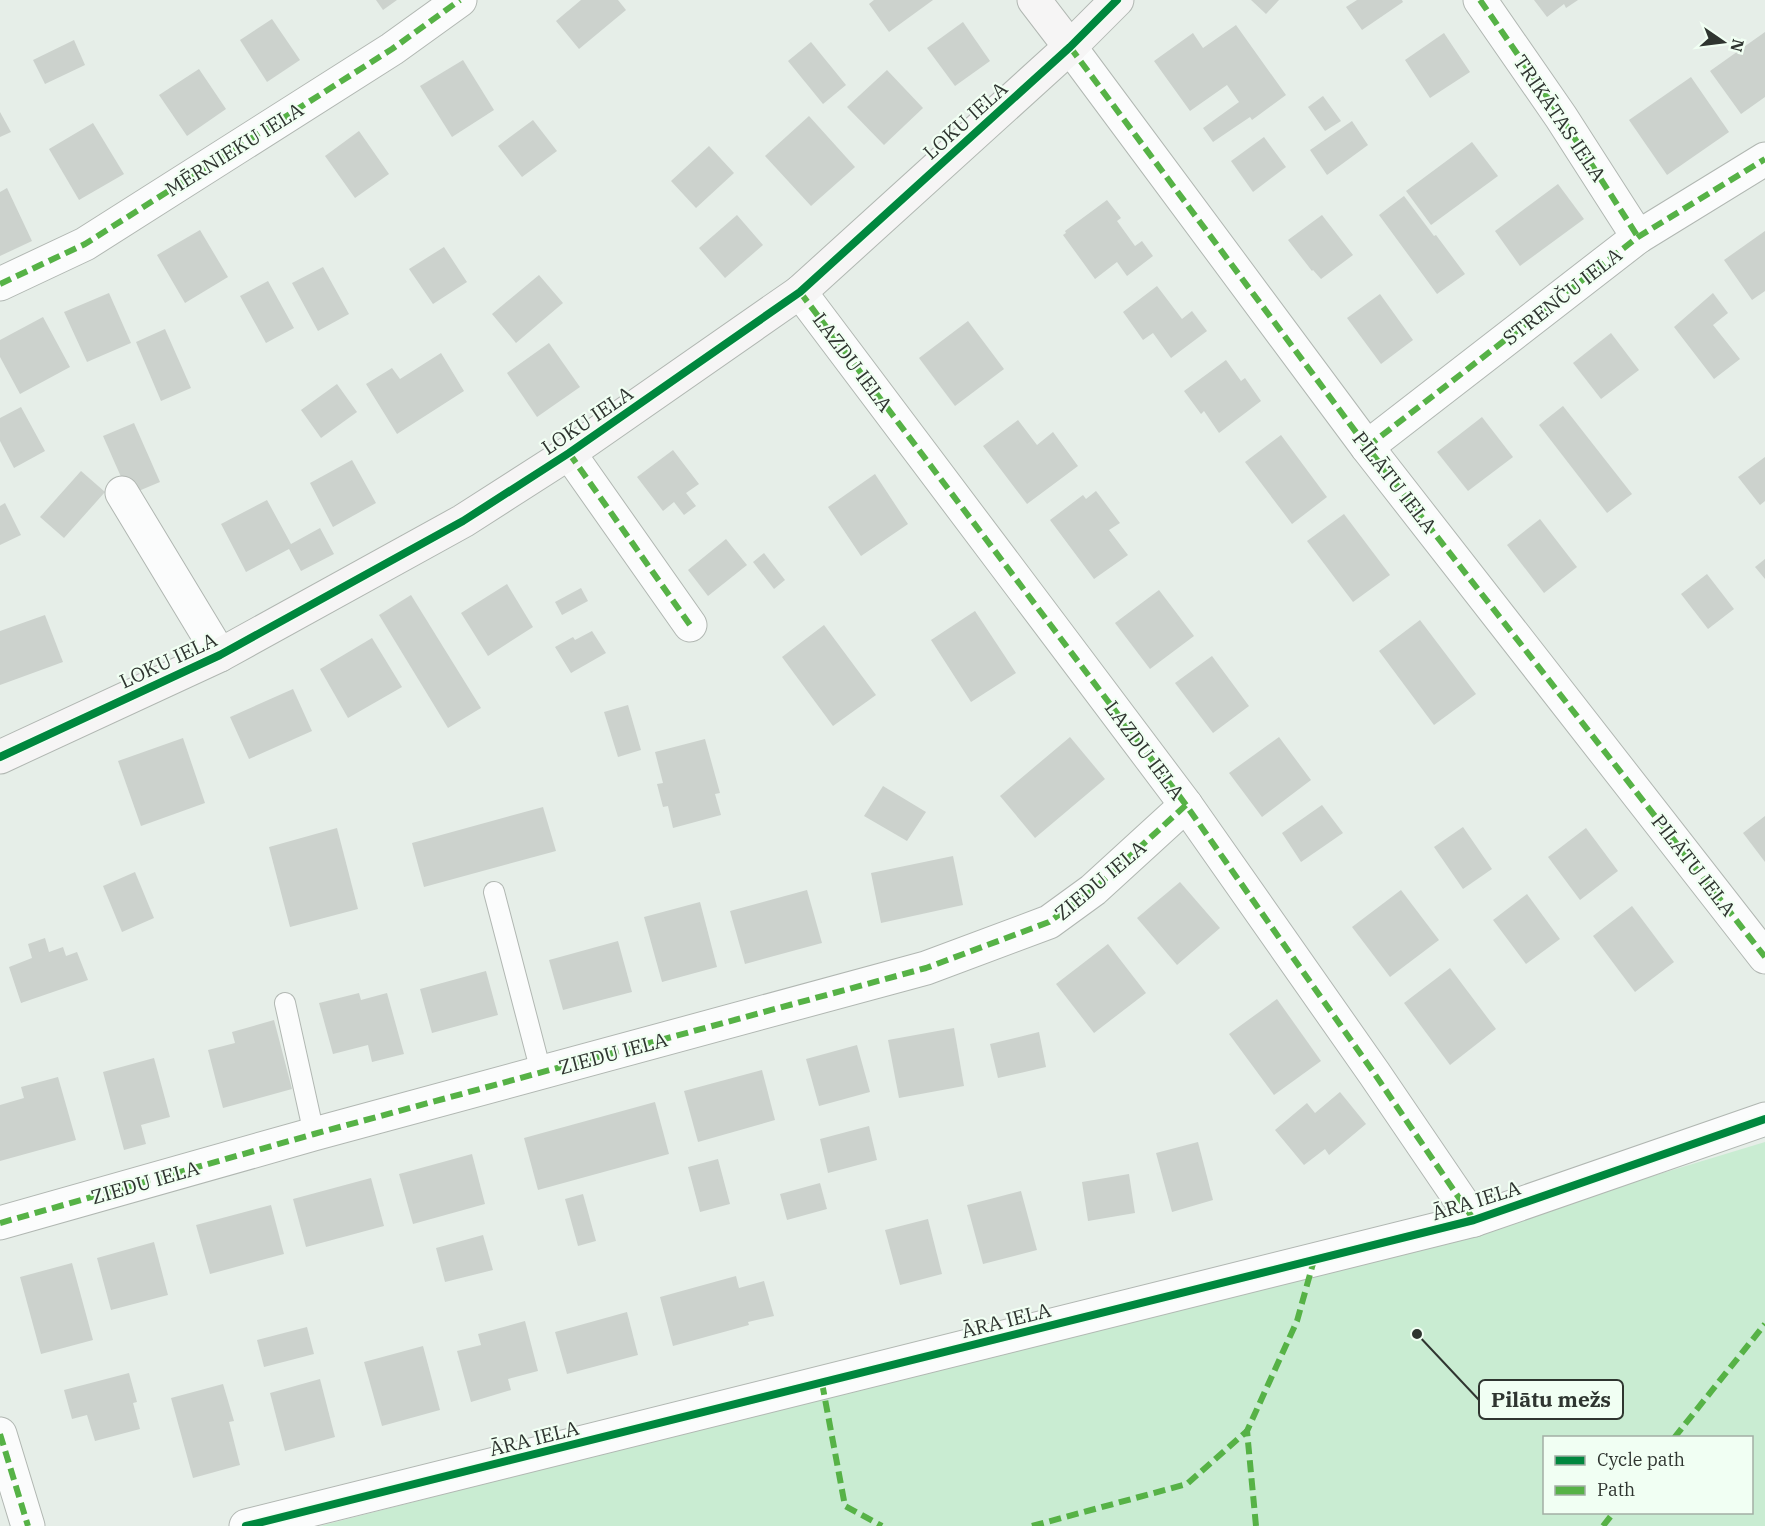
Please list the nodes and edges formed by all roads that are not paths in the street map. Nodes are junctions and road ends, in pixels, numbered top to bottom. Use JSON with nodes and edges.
{"nodes":[{"id":1,"x":460,"y":0,"type":"edge"},
{"id":2,"x":1034,"y":0,"type":"edge"},
{"id":3,"x":1117,"y":0,"type":"edge"},
{"id":4,"x":1480,"y":0,"type":"edge"},
{"id":5,"x":1070,"y":47,"type":"junction"},
{"id":6,"x":1765,"y":159,"type":"edge"},
{"id":7,"x":1638,"y":237,"type":"junction"},
{"id":8,"x":0,"y":284,"type":"edge"},
{"id":9,"x":800,"y":292,"type":"junction"},
{"id":10,"x":1367,"y":447,"type":"junction"},
{"id":11,"x":568,"y":453,"type":"junction"},
{"id":12,"x":122,"y":493,"type":"dead end"},
{"id":13,"x":690,"y":625,"type":"dead end"},
{"id":14,"x":220,"y":655,"type":"junction"},
{"id":15,"x":0,"y":757,"type":"edge"},
{"id":16,"x":1186,"y":805,"type":"junction"},
{"id":17,"x":494,"y":892,"type":"dead end"},
{"id":18,"x":1765,"y":957,"type":"edge"},
{"id":19,"x":285,"y":1003,"type":"dead end"},
{"id":20,"x":541,"y":1072,"type":"junction"},
{"id":21,"x":1765,"y":1119,"type":"edge"},
{"id":22,"x":314,"y":1134,"type":"junction"},
{"id":23,"x":1474,"y":1220,"type":"junction"},
{"id":24,"x":0,"y":1223,"type":"edge"},
{"id":25,"x":0,"y":1434,"type":"edge"},
{"id":26,"x":28,"y":1526,"type":"edge"},
{"id":27,"x":246,"y":1526,"type":"edge"}],
"edges":[{"from":1,"to":8,"type":"street","name":"MĒRNIEKU IELA"},
{"from":2,"to":5,"type":"street","name":"PILĀTU IELA"},
{"from":3,"to":5,"type":"street","name":"LOKU IELA"},
{"from":4,"to":7,"type":"street","name":"TRIKĀTAS IELA"},
{"from":5,"to":9,"type":"street","name":"LOKU IELA"},
{"from":5,"to":10,"type":"street","name":"PILĀTU IELA"},
{"from":6,"to":7,"type":"street","name":"STRENČU IELA"},
{"from":7,"to":10,"type":"street","name":"STRENČU IELA"},
{"from":9,"to":11,"type":"street","name":"LOKU IELA"},
{"from":9,"to":16,"type":"street","name":"LAZDU IELA"},
{"from":10,"to":18,"type":"street","name":"PILĀTU IELA"},
{"from":11,"to":13,"type":"street"},
{"from":11,"to":14,"type":"street","name":"LOKU IELA"},
{"from":12,"to":14,"type":"street"},
{"from":14,"to":15,"type":"street","name":"LOKU IELA"},
{"from":16,"to":20,"type":"street","name":"ZIEDU IELA"},
{"from":16,"to":23,"type":"street","name":"LAZDU IELA"},
{"from":17,"to":20,"type":"lane"},
{"from":19,"to":22,"type":"lane"},
{"from":20,"to":22,"type":"street","name":"ZIEDU IELA"},
{"from":21,"to":23,"type":"street","name":"ĀRA IELA"},
{"from":22,"to":24,"type":"street","name":"ZIEDU IELA"},
{"from":23,"to":27,"type":"street","name":"ĀRA IELA"},
{"from":25,"to":26,"type":"street"}]}
